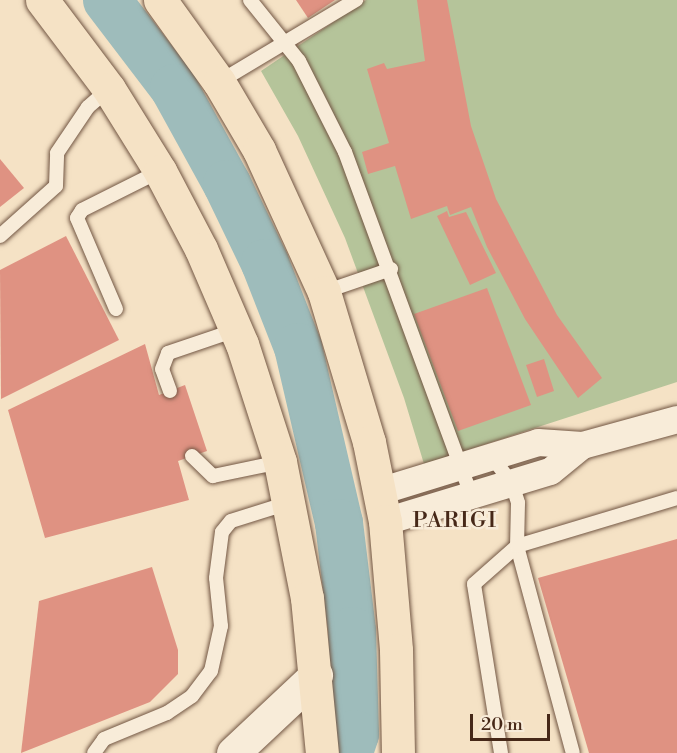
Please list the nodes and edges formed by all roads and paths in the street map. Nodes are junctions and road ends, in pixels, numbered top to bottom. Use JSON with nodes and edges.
{"nodes":[{"id":1,"x":42,"y":0,"type":"edge"},
{"id":2,"x":160,"y":0,"type":"edge"},
{"id":3,"x":249,"y":0,"type":"edge"},
{"id":4,"x":356,"y":0,"type":"edge"},
{"id":5,"x":284,"y":43,"type":"junction"},
{"id":6,"x":219,"y":82,"type":"junction"},
{"id":7,"x":109,"y":89,"type":"junction"},
{"id":8,"x":160,"y":171,"type":"junction"},
{"id":9,"x":0,"y":236,"type":"edge"},
{"id":10,"x":390,"y":269,"type":"junction"},
{"id":11,"x":339,"y":288,"type":"junction"},
{"id":12,"x":116,"y":309,"type":"dead end"},
{"id":13,"x":236,"y":330,"type":"junction"},
{"id":14,"x":170,"y":391,"type":"dead end"},
{"id":15,"x":677,"y":419,"type":"edge"},
{"id":16,"x":582,"y":445,"type":"junction"},
{"id":17,"x":459,"y":455,"type":"junction"},
{"id":18,"x":192,"y":456,"type":"dead end"},
{"id":19,"x":492,"y":457,"type":"junction"},
{"id":20,"x":280,"y":462,"type":"junction"},
{"id":21,"x":512,"y":484,"type":"junction"},
{"id":22,"x":471,"y":495,"type":"junction"},
{"id":23,"x":677,"y":498,"type":"edge"},
{"id":24,"x":288,"y":503,"type":"junction"},
{"id":25,"x":382,"y":506,"type":"junction"},
{"id":26,"x":517,"y":546,"type":"junction"},
{"id":27,"x":316,"y":675,"type":"junction"},
{"id":28,"x":397,"y":738,"type":"edge"},
{"id":29,"x":320,"y":741,"type":"edge"},
{"id":30,"x":94,"y":753,"type":"edge"},
{"id":31,"x":233,"y":753,"type":"edge"},
{"id":32,"x":501,"y":753,"type":"edge"},
{"id":33,"x":573,"y":753,"type":"edge"}],
"edges":[{"from":1,"to":7,"type":"main road"},
{"from":2,"to":6,"type":"main road"},
{"from":3,"to":5,"type":"lane"},
{"from":4,"to":5,"type":"lane"},
{"from":5,"to":6,"type":"lane"},
{"from":5,"to":10,"type":"lane"},
{"from":6,"to":11,"type":"main road"},
{"from":7,"to":8,"type":"main road"},
{"from":7,"to":9,"type":"lane"},
{"from":8,"to":12,"type":"lane"},
{"from":8,"to":13,"type":"main road"},
{"from":10,"to":11,"type":"lane"},
{"from":10,"to":17,"type":"lane"},
{"from":11,"to":25,"type":"main road"},
{"from":13,"to":14,"type":"lane"},
{"from":13,"to":20,"type":"main road"},
{"from":15,"to":16,"type":"street"},
{"from":16,"to":19,"type":"street"},
{"from":16,"to":21,"type":"street"},
{"from":17,"to":19,"type":"street"},
{"from":17,"to":22,"type":"lane"},
{"from":17,"to":25,"type":"street"},
{"from":18,"to":20,"type":"lane"},
{"from":19,"to":21,"type":"lane"},
{"from":20,"to":24,"type":"main road"},
{"from":21,"to":22,"type":"street"},
{"from":21,"to":26,"type":"lane"},
{"from":22,"to":25,"type":"street"},
{"from":23,"to":26,"type":"lane"},
{"from":24,"to":27,"type":"main road"},
{"from":24,"to":30,"type":"lane"},
{"from":25,"to":28,"type":"main road"},
{"from":26,"to":32,"type":"lane"},
{"from":26,"to":33,"type":"lane"},
{"from":27,"to":29,"type":"main road"},
{"from":27,"to":31,"type":"main road"}]}
